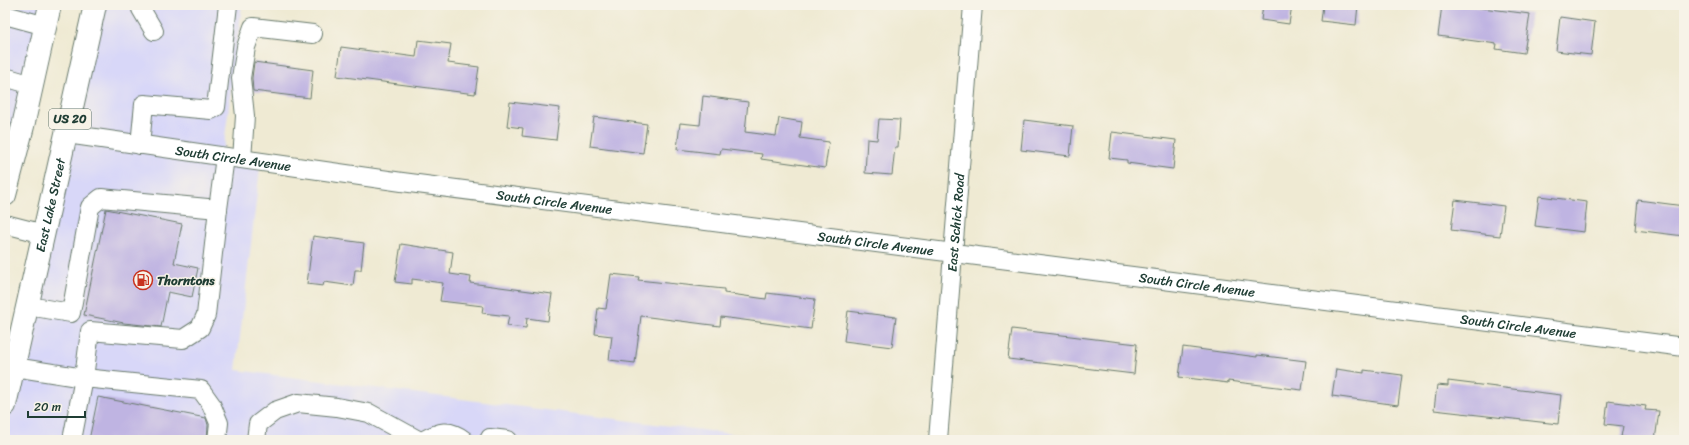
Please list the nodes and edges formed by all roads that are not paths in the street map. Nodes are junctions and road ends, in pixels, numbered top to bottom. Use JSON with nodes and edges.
{"nodes":[{"id":1,"x":50,"y":5,"type":"edge"},
{"id":2,"x":95,"y":5,"type":"edge"},
{"id":3,"x":141,"y":5,"type":"edge"},
{"id":4,"x":228,"y":5,"type":"edge"},
{"id":5,"x":973,"y":5,"type":"edge"},
{"id":6,"x":5,"y":15,"type":"edge"},
{"id":7,"x":46,"y":26,"type":"junction"},
{"id":8,"x":154,"y":32,"type":"dead end"},
{"id":9,"x":313,"y":34,"type":"dead end"},
{"id":10,"x":5,"y":77,"type":"edge"},
{"id":11,"x":32,"y":85,"type":"junction"},
{"id":12,"x":67,"y":134,"type":"junction"},
{"id":13,"x":140,"y":145,"type":"junction"},
{"id":14,"x":233,"y":158,"type":"junction"},
{"id":15,"x":5,"y":195,"type":"edge"},
{"id":16,"x":218,"y":209,"type":"junction"},
{"id":17,"x":5,"y":224,"type":"edge"},
{"id":18,"x":44,"y":234,"type":"junction"},
{"id":19,"x":954,"y":254,"type":"junction"},
{"id":20,"x":28,"y":306,"type":"junction"},
{"id":21,"x":71,"y":313,"type":"junction"},
{"id":22,"x":90,"y":331,"type":"junction"},
{"id":23,"x":1684,"y":347,"type":"edge"},
{"id":24,"x":14,"y":367,"type":"junction"},
{"id":25,"x":84,"y":378,"type":"junction"},
{"id":26,"x":5,"y":405,"type":"edge"},
{"id":27,"x":72,"y":440,"type":"edge"},
{"id":28,"x":217,"y":440,"type":"edge"},
{"id":29,"x":256,"y":440,"type":"edge"},
{"id":30,"x":418,"y":440,"type":"edge"},
{"id":31,"x":424,"y":440,"type":"edge"},
{"id":32,"x":464,"y":440,"type":"edge"},
{"id":33,"x":489,"y":440,"type":"edge"},
{"id":34,"x":508,"y":440,"type":"edge"},
{"id":35,"x":938,"y":440,"type":"edge"}],
"edges":[{"from":1,"to":7,"type":"main road"},
{"from":2,"to":12,"type":"main road","name":"East Lake Street","number":"US 20"},
{"from":3,"to":8,"type":"street"},
{"from":4,"to":13,"type":"street"},
{"from":5,"to":19,"type":"street","name":"East Schick Road"},
{"from":6,"to":7,"type":"street"},
{"from":7,"to":11,"type":"main road"},
{"from":9,"to":14,"type":"street"},
{"from":10,"to":11,"type":"street"},
{"from":11,"to":15,"type":"main road"},
{"from":12,"to":13,"type":"street","name":"South Circle Avenue"},
{"from":12,"to":18,"type":"main road","name":"East Lake Street","number":"US 20"},
{"from":13,"to":14,"type":"street","name":"South Circle Avenue"},
{"from":14,"to":16,"type":"street"},
{"from":14,"to":19,"type":"street","name":"South Circle Avenue"},
{"from":16,"to":21,"type":"street"},
{"from":16,"to":22,"type":"street"},
{"from":17,"to":18,"type":"street"},
{"from":18,"to":20,"type":"main road","name":"East Lake Street","number":"US 20"},
{"from":19,"to":23,"type":"street","name":"South Circle Avenue"},
{"from":19,"to":35,"type":"street","name":"East Schick Road"},
{"from":20,"to":21,"type":"street"},
{"from":20,"to":24,"type":"main road","name":"East Lake Street","number":"US 20"},
{"from":21,"to":22,"type":"street"},
{"from":22,"to":25,"type":"street"},
{"from":24,"to":25,"type":"street"},
{"from":24,"to":26,"type":"main road","name":"East Lake Street","number":"US 20"},
{"from":25,"to":27,"type":"street"},
{"from":25,"to":28,"type":"street"},
{"from":29,"to":30,"type":"street"},
{"from":31,"to":32,"type":"street"},
{"from":33,"to":34,"type":"street"}]}
